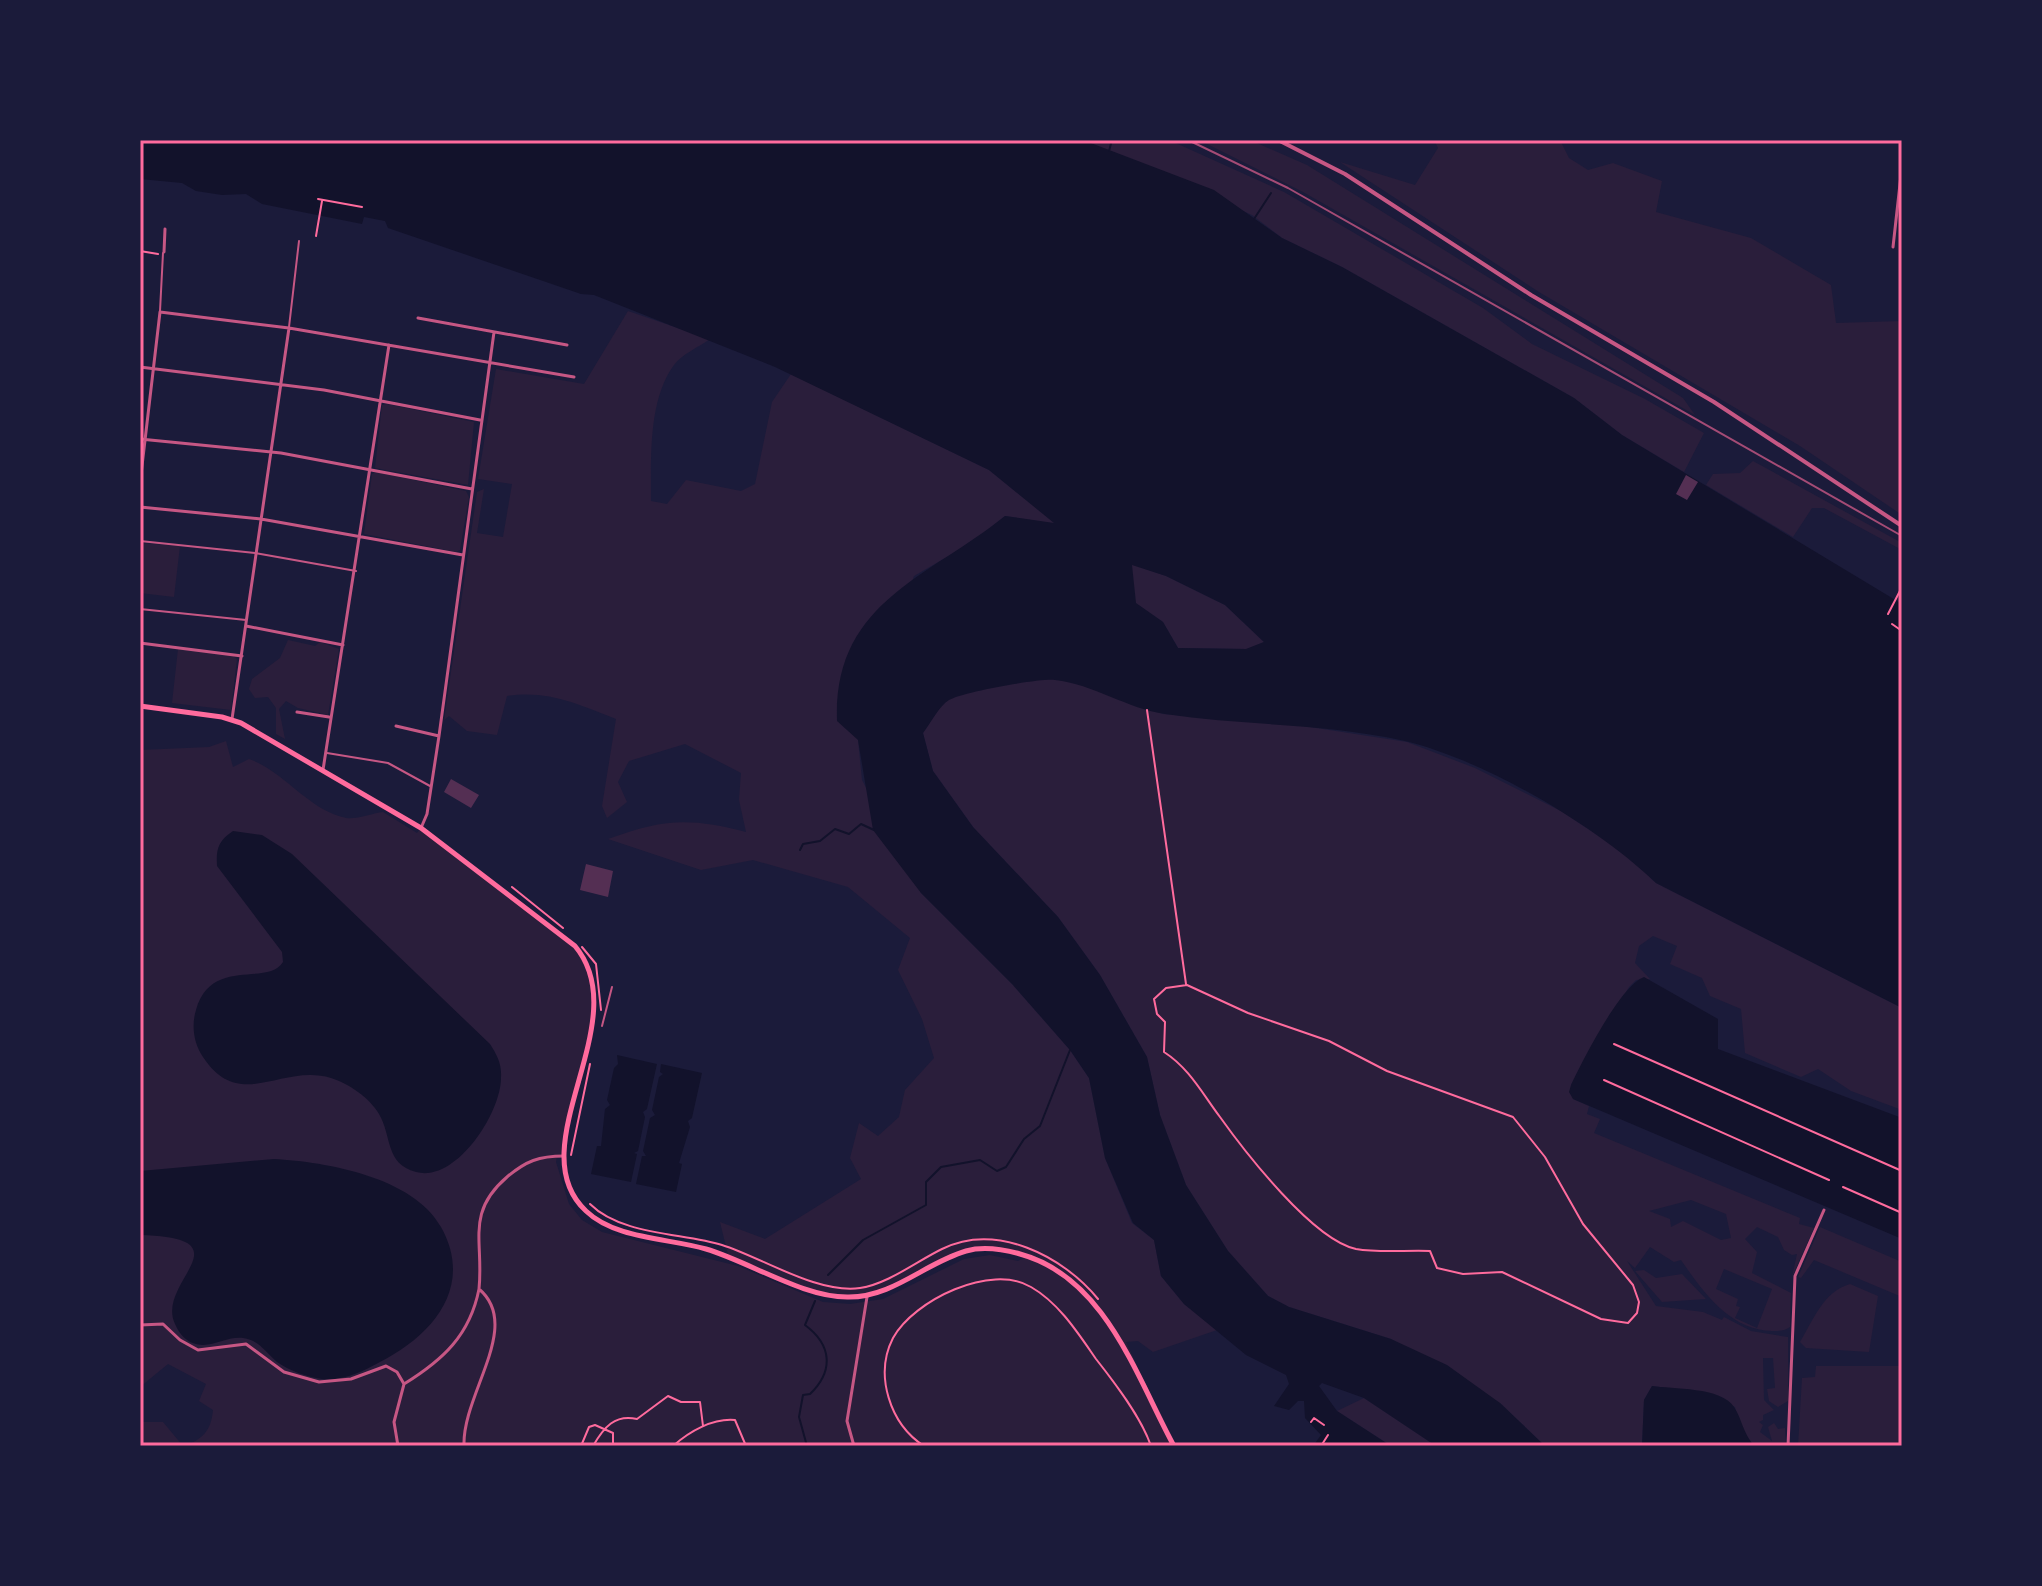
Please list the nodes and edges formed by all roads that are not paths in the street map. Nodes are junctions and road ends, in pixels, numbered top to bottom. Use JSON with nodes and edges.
{"nodes":[{"id":1,"x":1278,"y":140,"type":"edge"},
{"id":2,"x":1902,"y":166,"type":"edge"},
{"id":3,"x":165,"y":229,"type":"dead end"},
{"id":4,"x":299,"y":241,"type":"dead end"},
{"id":5,"x":1893,"y":247,"type":"dead end"},
{"id":6,"x":164,"y":253,"type":"joint"},
{"id":7,"x":160,"y":312,"type":"junction"},
{"id":8,"x":418,"y":318,"type":"dead end"},
{"id":9,"x":289,"y":328,"type":"junction"},
{"id":10,"x":494,"y":332,"type":"junction"},
{"id":11,"x":389,"y":345,"type":"junction"},
{"id":12,"x":567,"y":345,"type":"dead end"},
{"id":13,"x":489,"y":361,"type":"junction"},
{"id":14,"x":140,"y":367,"type":"edge"},
{"id":15,"x":153,"y":369,"type":"junction"},
{"id":16,"x":574,"y":377,"type":"dead end"},
{"id":17,"x":281,"y":384,"type":"junction"},
{"id":18,"x":381,"y":401,"type":"junction"},
{"id":19,"x":480,"y":420,"type":"junction"},
{"id":20,"x":142,"y":439,"type":"edge"},
{"id":21,"x":271,"y":451,"type":"junction"},
{"id":22,"x":371,"y":470,"type":"junction"},
{"id":23,"x":140,"y":483,"type":"edge"},
{"id":24,"x":472,"y":489,"type":"junction"},
{"id":25,"x":140,"y":507,"type":"edge"},
{"id":26,"x":261,"y":519,"type":"junction"},
{"id":27,"x":1902,"y":526,"type":"edge"},
{"id":28,"x":360,"y":536,"type":"junction"},
{"id":29,"x":140,"y":541,"type":"edge"},
{"id":30,"x":255,"y":553,"type":"junction"},
{"id":31,"x":463,"y":555,"type":"junction"},
{"id":32,"x":356,"y":571,"type":"junction"},
{"id":33,"x":140,"y":609,"type":"edge"},
{"id":34,"x":247,"y":620,"type":"junction"},
{"id":35,"x":246,"y":626,"type":"junction"},
{"id":36,"x":140,"y":643,"type":"edge"},
{"id":37,"x":343,"y":645,"type":"junction"},
{"id":38,"x":242,"y":656,"type":"junction"},
{"id":39,"x":140,"y":706,"type":"edge"},
{"id":40,"x":297,"y":712,"type":"dead end"},
{"id":41,"x":330,"y":717,"type":"junction"},
{"id":42,"x":232,"y":719,"type":"junction"},
{"id":43,"x":396,"y":726,"type":"dead end"},
{"id":44,"x":439,"y":736,"type":"junction"},
{"id":45,"x":325,"y":753,"type":"junction"},
{"id":46,"x":323,"y":770,"type":"junction"},
{"id":47,"x":431,"y":787,"type":"junction"},
{"id":48,"x":421,"y":828,"type":"junction"},
{"id":49,"x":612,"y":987,"type":"dead end"},
{"id":50,"x":602,"y":1026,"type":"dead end"},
{"id":51,"x":564,"y":1156,"type":"junction"},
{"id":52,"x":1824,"y":1210,"type":"dead end"},
{"id":53,"x":479,"y":1289,"type":"junction"},
{"id":54,"x":867,"y":1295,"type":"junction"},
{"id":55,"x":140,"y":1325,"type":"edge"},
{"id":56,"x":404,"y":1384,"type":"junction"},
{"id":57,"x":398,"y":1446,"type":"edge"},
{"id":58,"x":464,"y":1446,"type":"edge"},
{"id":59,"x":854,"y":1446,"type":"edge"},
{"id":60,"x":1174,"y":1446,"type":"edge"},
{"id":61,"x":1788,"y":1446,"type":"edge"}],
"edges":[{"from":1,"to":27,"type":"street"},
{"from":2,"to":5,"type":"street"},
{"from":3,"to":6,"type":"street"},
{"from":4,"to":9,"type":"street"},
{"from":6,"to":7,"type":"street"},
{"from":7,"to":9,"type":"street"},
{"from":7,"to":15,"type":"street"},
{"from":8,"to":10,"type":"street"},
{"from":9,"to":11,"type":"street"},
{"from":9,"to":17,"type":"street"},
{"from":10,"to":12,"type":"street"},
{"from":10,"to":13,"type":"street"},
{"from":11,"to":13,"type":"street"},
{"from":11,"to":18,"type":"street"},
{"from":13,"to":16,"type":"street"},
{"from":13,"to":19,"type":"street"},
{"from":14,"to":15,"type":"street"},
{"from":15,"to":17,"type":"street"},
{"from":15,"to":20,"type":"street"},
{"from":17,"to":18,"type":"street"},
{"from":17,"to":21,"type":"street"},
{"from":18,"to":19,"type":"street"},
{"from":18,"to":22,"type":"street"},
{"from":19,"to":24,"type":"street"},
{"from":20,"to":21,"type":"street"},
{"from":20,"to":23,"type":"street"},
{"from":21,"to":22,"type":"street"},
{"from":21,"to":26,"type":"street"},
{"from":22,"to":24,"type":"street"},
{"from":22,"to":28,"type":"street"},
{"from":24,"to":31,"type":"street"},
{"from":25,"to":26,"type":"street"},
{"from":26,"to":28,"type":"street"},
{"from":26,"to":30,"type":"street"},
{"from":28,"to":31,"type":"street"},
{"from":28,"to":32,"type":"street"},
{"from":29,"to":30,"type":"street"},
{"from":30,"to":32,"type":"street"},
{"from":30,"to":34,"type":"street"},
{"from":31,"to":44,"type":"street"},
{"from":32,"to":37,"type":"street"},
{"from":33,"to":34,"type":"street"},
{"from":34,"to":35,"type":"street"},
{"from":35,"to":37,"type":"street"},
{"from":35,"to":38,"type":"street"},
{"from":36,"to":38,"type":"street"},
{"from":37,"to":41,"type":"street"},
{"from":38,"to":42,"type":"street"},
{"from":39,"to":42,"type":"main road"},
{"from":40,"to":41,"type":"street"},
{"from":41,"to":45,"type":"street"},
{"from":42,"to":46,"type":"main road"},
{"from":43,"to":44,"type":"street"},
{"from":44,"to":47,"type":"street"},
{"from":45,"to":46,"type":"street"},
{"from":45,"to":47,"type":"street"},
{"from":46,"to":48,"type":"main road"},
{"from":47,"to":48,"type":"street"},
{"from":48,"to":51,"type":"main road"},
{"from":49,"to":50,"type":"street"},
{"from":51,"to":53,"type":"street"},
{"from":51,"to":54,"type":"main road"},
{"from":52,"to":61,"type":"street"},
{"from":53,"to":56,"type":"street"},
{"from":53,"to":58,"type":"street"},
{"from":54,"to":59,"type":"street"},
{"from":54,"to":60,"type":"main road"},
{"from":55,"to":56,"type":"street"},
{"from":56,"to":57,"type":"street"}]}
